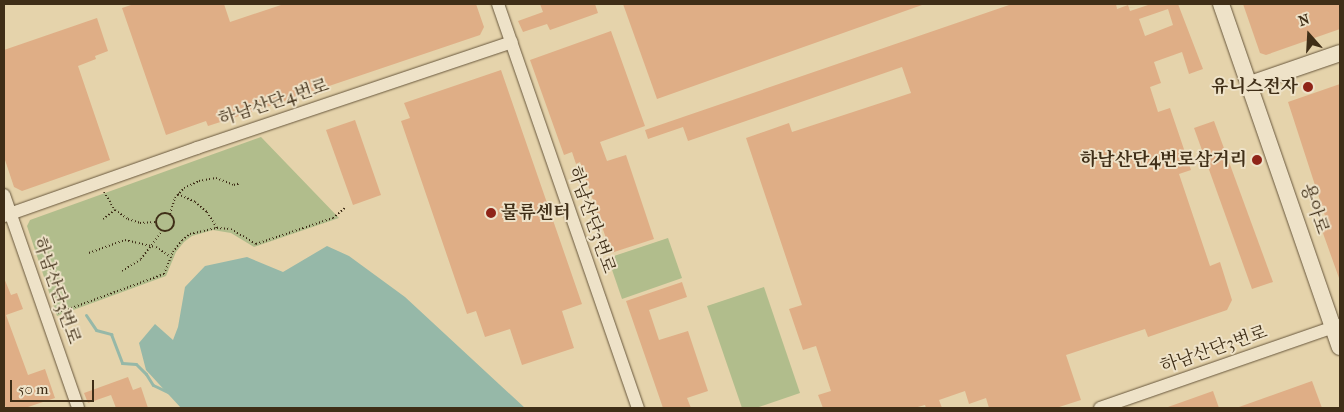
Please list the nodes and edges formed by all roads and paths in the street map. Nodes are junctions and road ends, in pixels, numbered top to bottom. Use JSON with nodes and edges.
{"nodes":[{"id":1,"x":498,"y":4,"type":"edge"},
{"id":2,"x":1221,"y":4,"type":"edge"},
{"id":3,"x":512,"y":42,"type":"junction"},
{"id":4,"x":1340,"y":54,"type":"edge"},
{"id":5,"x":1250,"y":84,"type":"junction"},
{"id":6,"x":101,"y":182,"type":"junction"},
{"id":7,"x":241,"y":183,"type":"dead end"},
{"id":8,"x":178,"y":194,"type":"junction"},
{"id":9,"x":4,"y":196,"type":"edge"},
{"id":10,"x":346,"y":207,"type":"dead end"},
{"id":11,"x":115,"y":210,"type":"junction"},
{"id":12,"x":170,"y":214,"type":"junction"},
{"id":13,"x":7,"y":215,"type":"edge"},
{"id":14,"x":103,"y":219,"type":"dead end"},
{"id":15,"x":156,"y":222,"type":"junction"},
{"id":16,"x":217,"y":228,"type":"junction"},
{"id":17,"x":163,"y":230,"type":"junction"},
{"id":18,"x":152,"y":246,"type":"junction"},
{"id":19,"x":89,"y":253,"type":"dead end"},
{"id":20,"x":171,"y":257,"type":"junction"},
{"id":21,"x":122,"y":271,"type":"dead end"},
{"id":22,"x":46,"y":317,"type":"junction"},
{"id":23,"x":1337,"y":326,"type":"edge"},
{"id":24,"x":1340,"y":347,"type":"edge"},
{"id":25,"x":78,"y":408,"type":"edge"},
{"id":26,"x":638,"y":408,"type":"edge"},
{"id":27,"x":1100,"y":408,"type":"edge"}],
"edges":[{"from":1,"to":3,"type":"street"},
{"from":2,"to":5,"type":"street","name":"용아로"},
{"from":3,"to":6,"type":"street","name":"하남산단4번로"},
{"from":3,"to":26,"type":"street","name":"하남산단3번로"},
{"from":4,"to":5,"type":"street"},
{"from":5,"to":23,"type":"street","name":"용아로"},
{"from":6,"to":11,"type":"path"},
{"from":6,"to":13,"type":"street","name":"하남산단4번로"},
{"from":7,"to":8,"type":"path"},
{"from":8,"to":12,"type":"path"},
{"from":8,"to":16,"type":"path"},
{"from":9,"to":13,"type":"street"},
{"from":10,"to":16,"type":"path"},
{"from":11,"to":14,"type":"path"},
{"from":11,"to":15,"type":"path"},
{"from":12,"to":15,"type":"path"},
{"from":12,"to":17,"type":"path"},
{"from":13,"to":22,"type":"street","name":"하남산단3번로"},
{"from":15,"to":17,"type":"path"},
{"from":16,"to":20,"type":"path"},
{"from":17,"to":18,"type":"path"},
{"from":18,"to":19,"type":"path"},
{"from":18,"to":20,"type":"path"},
{"from":18,"to":21,"type":"path"},
{"from":20,"to":22,"type":"path"},
{"from":22,"to":25,"type":"street","name":"하남산단3번로"},
{"from":23,"to":24,"type":"street","name":"용아로"},
{"from":23,"to":27,"type":"street","name":"하남산단3번로"}]}
